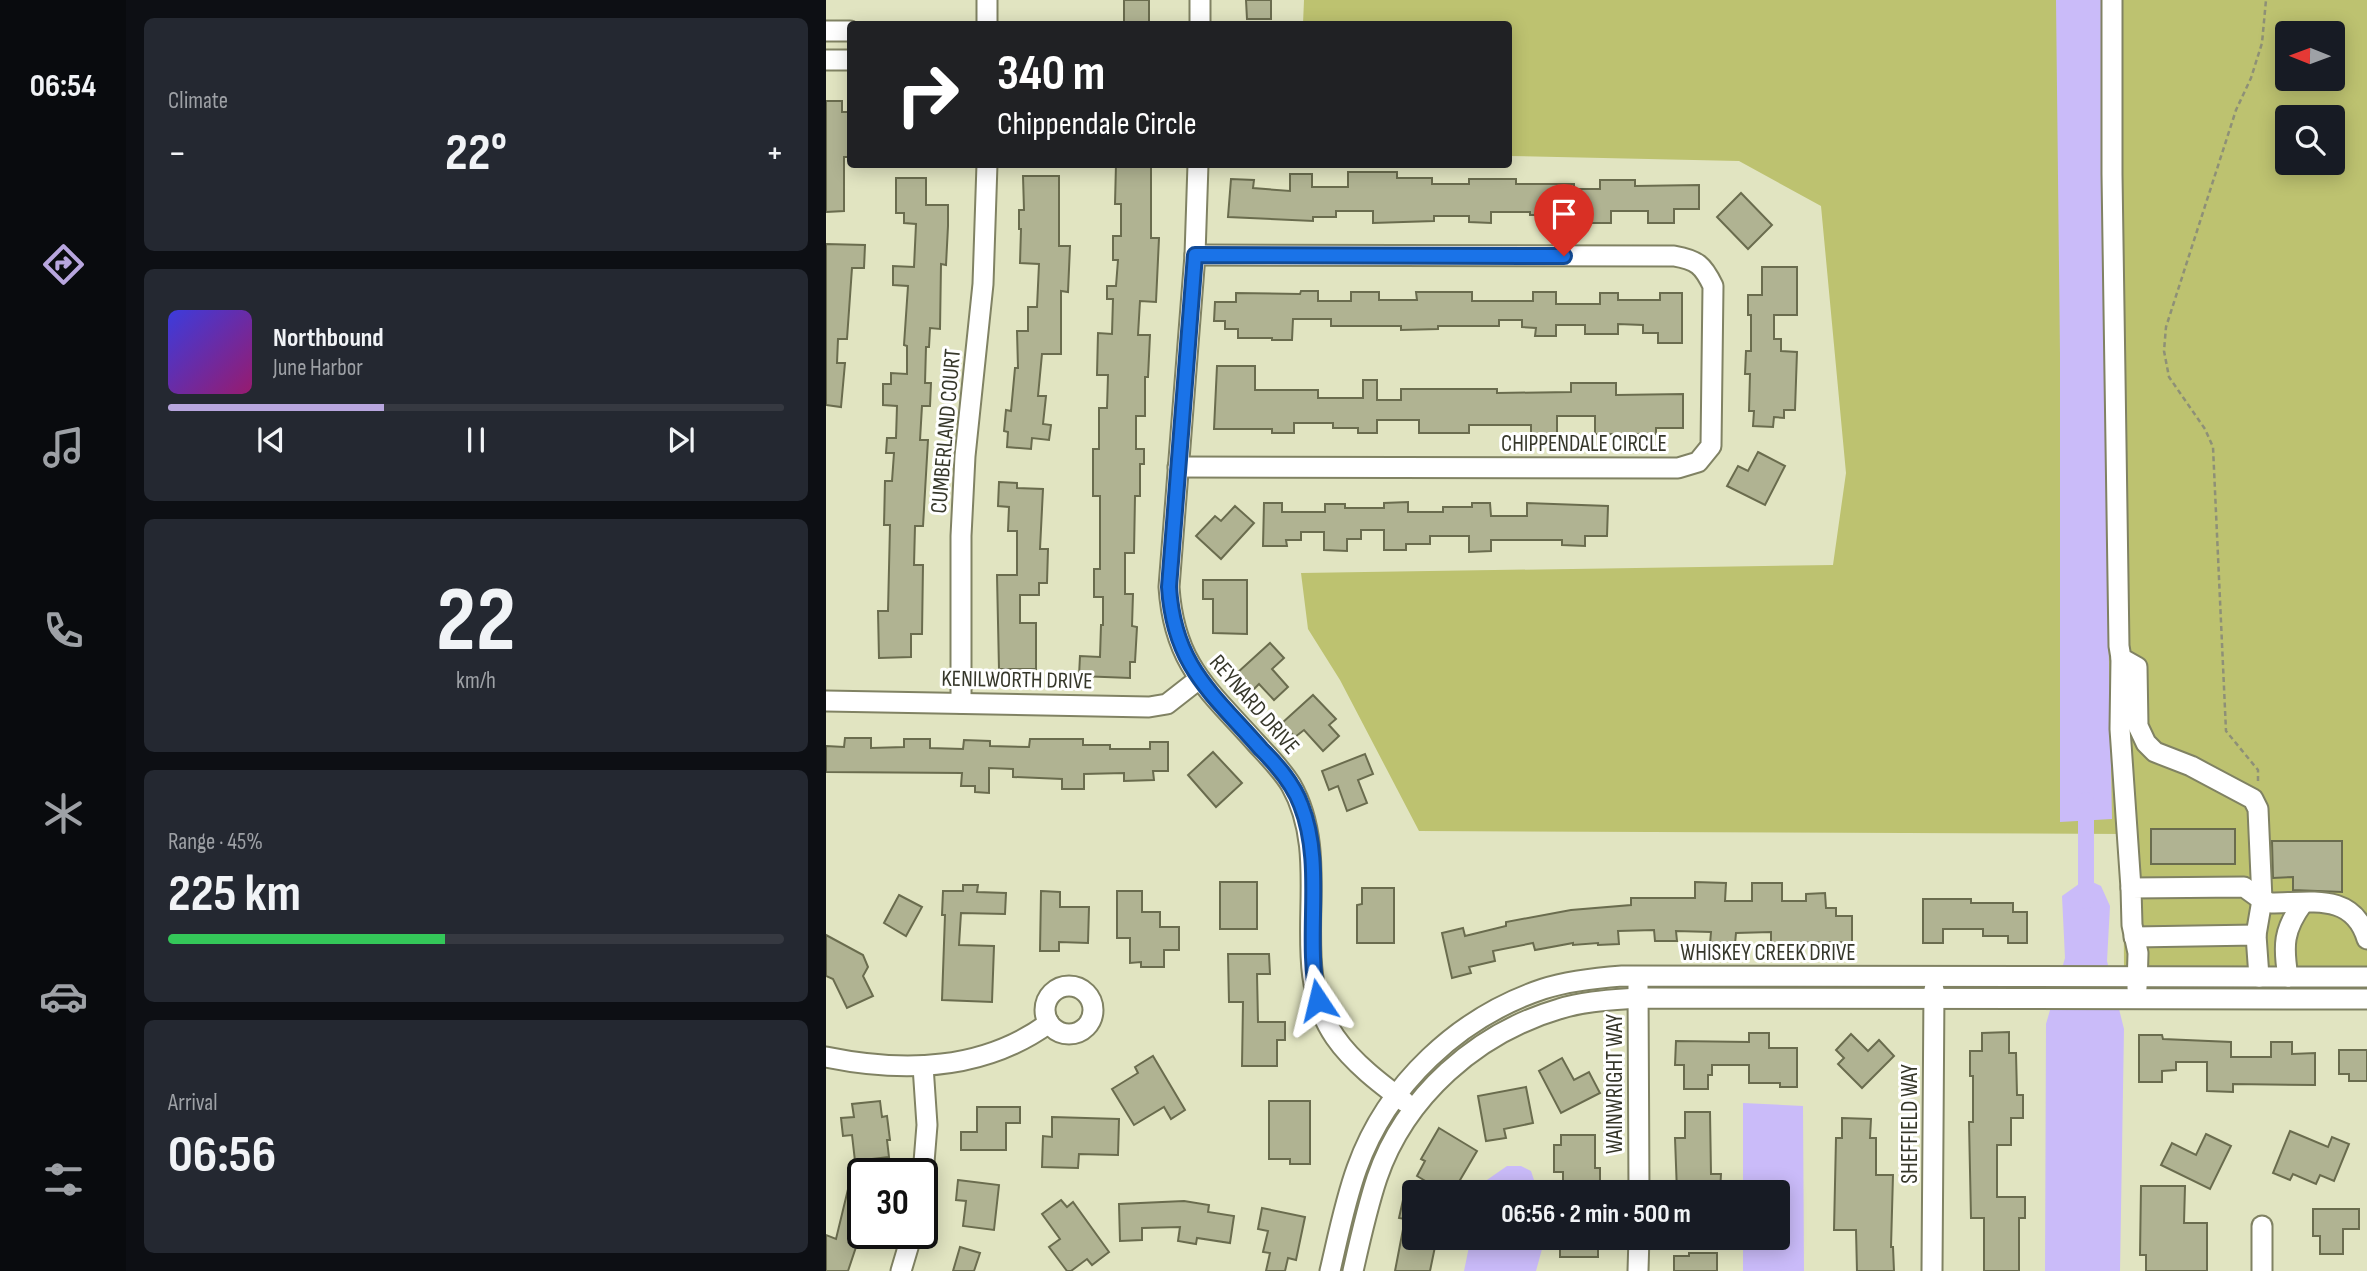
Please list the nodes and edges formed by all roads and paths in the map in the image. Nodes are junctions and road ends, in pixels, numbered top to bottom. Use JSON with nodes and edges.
{"nodes":[{"id":1,"x":987,"y":0,"type":"edge"},
{"id":2,"x":1200,"y":0,"type":"edge"},
{"id":3,"x":2112,"y":0,"type":"edge"},
{"id":4,"x":2266,"y":0,"type":"edge"},
{"id":5,"x":987,"y":21,"type":"edge"},
{"id":6,"x":1200,"y":21,"type":"edge"},
{"id":7,"x":826,"y":31,"type":"edge"},
{"id":8,"x":847,"y":31,"type":"edge"},
{"id":9,"x":826,"y":60,"type":"edge"},
{"id":10,"x":847,"y":60,"type":"edge"},
{"id":11,"x":987,"y":168,"type":"edge"},
{"id":12,"x":1198,"y":168,"type":"edge"},
{"id":13,"x":1195,"y":255,"type":"junction"},
{"id":14,"x":1178,"y":467,"type":"junction"},
{"id":15,"x":2122,"y":658,"type":"junction"},
{"id":16,"x":1199,"y":679,"type":"junction"},
{"id":17,"x":826,"y":701,"type":"edge"},
{"id":18,"x":961,"y":703,"type":"junction"},
{"id":19,"x":2256,"y":804,"type":"junction"},
{"id":20,"x":2131,"y":888,"type":"junction"},
{"id":21,"x":2262,"y":900,"type":"junction"},
{"id":22,"x":2303,"y":903,"type":"junction"},
{"id":23,"x":2256,"y":935,"type":"junction"},
{"id":24,"x":2134,"y":937,"type":"junction"},
{"id":25,"x":2367,"y":939,"type":"edge"},
{"id":26,"x":1638,"y":976,"type":"junction"},
{"id":27,"x":1934,"y":976,"type":"junction"},
{"id":28,"x":2130,"y":977,"type":"junction"},
{"id":29,"x":2259,"y":977,"type":"junction"},
{"id":30,"x":2288,"y":977,"type":"junction"},
{"id":31,"x":2367,"y":977,"type":"edge"},
{"id":32,"x":1638,"y":998,"type":"junction"},
{"id":33,"x":1934,"y":999,"type":"junction"},
{"id":34,"x":2130,"y":999,"type":"junction"},
{"id":35,"x":2367,"y":999,"type":"edge"},
{"id":36,"x":1049,"y":1023,"type":"dead end"},
{"id":37,"x":826,"y":1057,"type":"edge"},
{"id":38,"x":923,"y":1066,"type":"junction"},
{"id":39,"x":1396,"y":1095,"type":"junction"},
{"id":40,"x":1415,"y":1109,"type":"junction"},
{"id":41,"x":924,"y":1158,"type":"edge"},
{"id":42,"x":1639,"y":1180,"type":"edge"},
{"id":43,"x":2262,"y":1226,"type":"dead end"},
{"id":44,"x":908,"y":1249,"type":"edge"},
{"id":45,"x":1639,"y":1250,"type":"edge"},
{"id":46,"x":901,"y":1271,"type":"edge"},
{"id":47,"x":1330,"y":1271,"type":"edge"},
{"id":48,"x":1353,"y":1271,"type":"edge"},
{"id":49,"x":1638,"y":1271,"type":"edge"},
{"id":50,"x":1932,"y":1271,"type":"edge"},
{"id":51,"x":2262,"y":1271,"type":"edge"}],
"edges":[{"from":1,"to":5,"type":"street"},
{"from":2,"to":6,"type":"street"},
{"from":3,"to":15,"type":"street"},
{"from":4,"to":19,"type":"path"},
{"from":7,"to":8,"type":"street"},
{"from":9,"to":10,"type":"street"},
{"from":11,"to":18,"type":"street","name":"CUMBERLAND COURT"},
{"from":12,"to":13,"type":"street","name":"REYNARD DRIVE"},
{"from":13,"to":14,"type":"street","name":"REYNARD DRIVE"},
{"from":13,"to":14,"type":"street","name":"CHIPPENDALE CIRCLE"},
{"from":14,"to":16,"type":"street","name":"REYNARD DRIVE"},
{"from":15,"to":19,"type":"street"},
{"from":15,"to":20,"type":"street"},
{"from":16,"to":18,"type":"street","name":"KENILWORTH DRIVE"},
{"from":16,"to":39,"type":"street","name":"REYNARD DRIVE"},
{"from":17,"to":18,"type":"street","name":"KENILWORTH DRIVE"},
{"from":19,"to":21,"type":"street"},
{"from":20,"to":21,"type":"street"},
{"from":20,"to":24,"type":"street"},
{"from":21,"to":22,"type":"street"},
{"from":21,"to":23,"type":"street"},
{"from":22,"to":25,"type":"street"},
{"from":22,"to":30,"type":"street"},
{"from":23,"to":24,"type":"street"},
{"from":23,"to":29,"type":"street"},
{"from":24,"to":28,"type":"street"},
{"from":26,"to":27,"type":"street","name":"WHISKEY CREEK DRIVE"},
{"from":26,"to":32,"type":"street","name":"WAINWRIGHT WAY"},
{"from":26,"to":39,"type":"street","name":"WHISKEY CREEK DRIVE"},
{"from":27,"to":28,"type":"street","name":"WHISKEY CREEK DRIVE"},
{"from":27,"to":33,"type":"street","name":"SHEFFIELD WAY"},
{"from":28,"to":29,"type":"street","name":"WHISKEY CREEK DRIVE"},
{"from":28,"to":34,"type":"street"},
{"from":29,"to":30,"type":"street","name":"WHISKEY CREEK DRIVE"},
{"from":30,"to":31,"type":"street","name":"WHISKEY CREEK DRIVE"},
{"from":32,"to":33,"type":"street","name":"WHISKEY CREEK DRIVE"},
{"from":32,"to":40,"type":"street","name":"WHISKEY CREEK DRIVE"},
{"from":32,"to":42,"type":"street","name":"WAINWRIGHT WAY"},
{"from":33,"to":34,"type":"street","name":"WHISKEY CREEK DRIVE"},
{"from":33,"to":50,"type":"street","name":"SHEFFIELD WAY"},
{"from":34,"to":35,"type":"street","name":"WHISKEY CREEK DRIVE"},
{"from":36,"to":38,"type":"street"},
{"from":37,"to":38,"type":"street"},
{"from":38,"to":41,"type":"street"},
{"from":39,"to":40,"type":"street","name":"REYNARD DRIVE"},
{"from":39,"to":47,"type":"street","name":"WHISKEY CREEK DRIVE"},
{"from":40,"to":48,"type":"street","name":"WHISKEY CREEK DRIVE"},
{"from":43,"to":51,"type":"street"},
{"from":44,"to":46,"type":"street"},
{"from":45,"to":49,"type":"street"}]}
